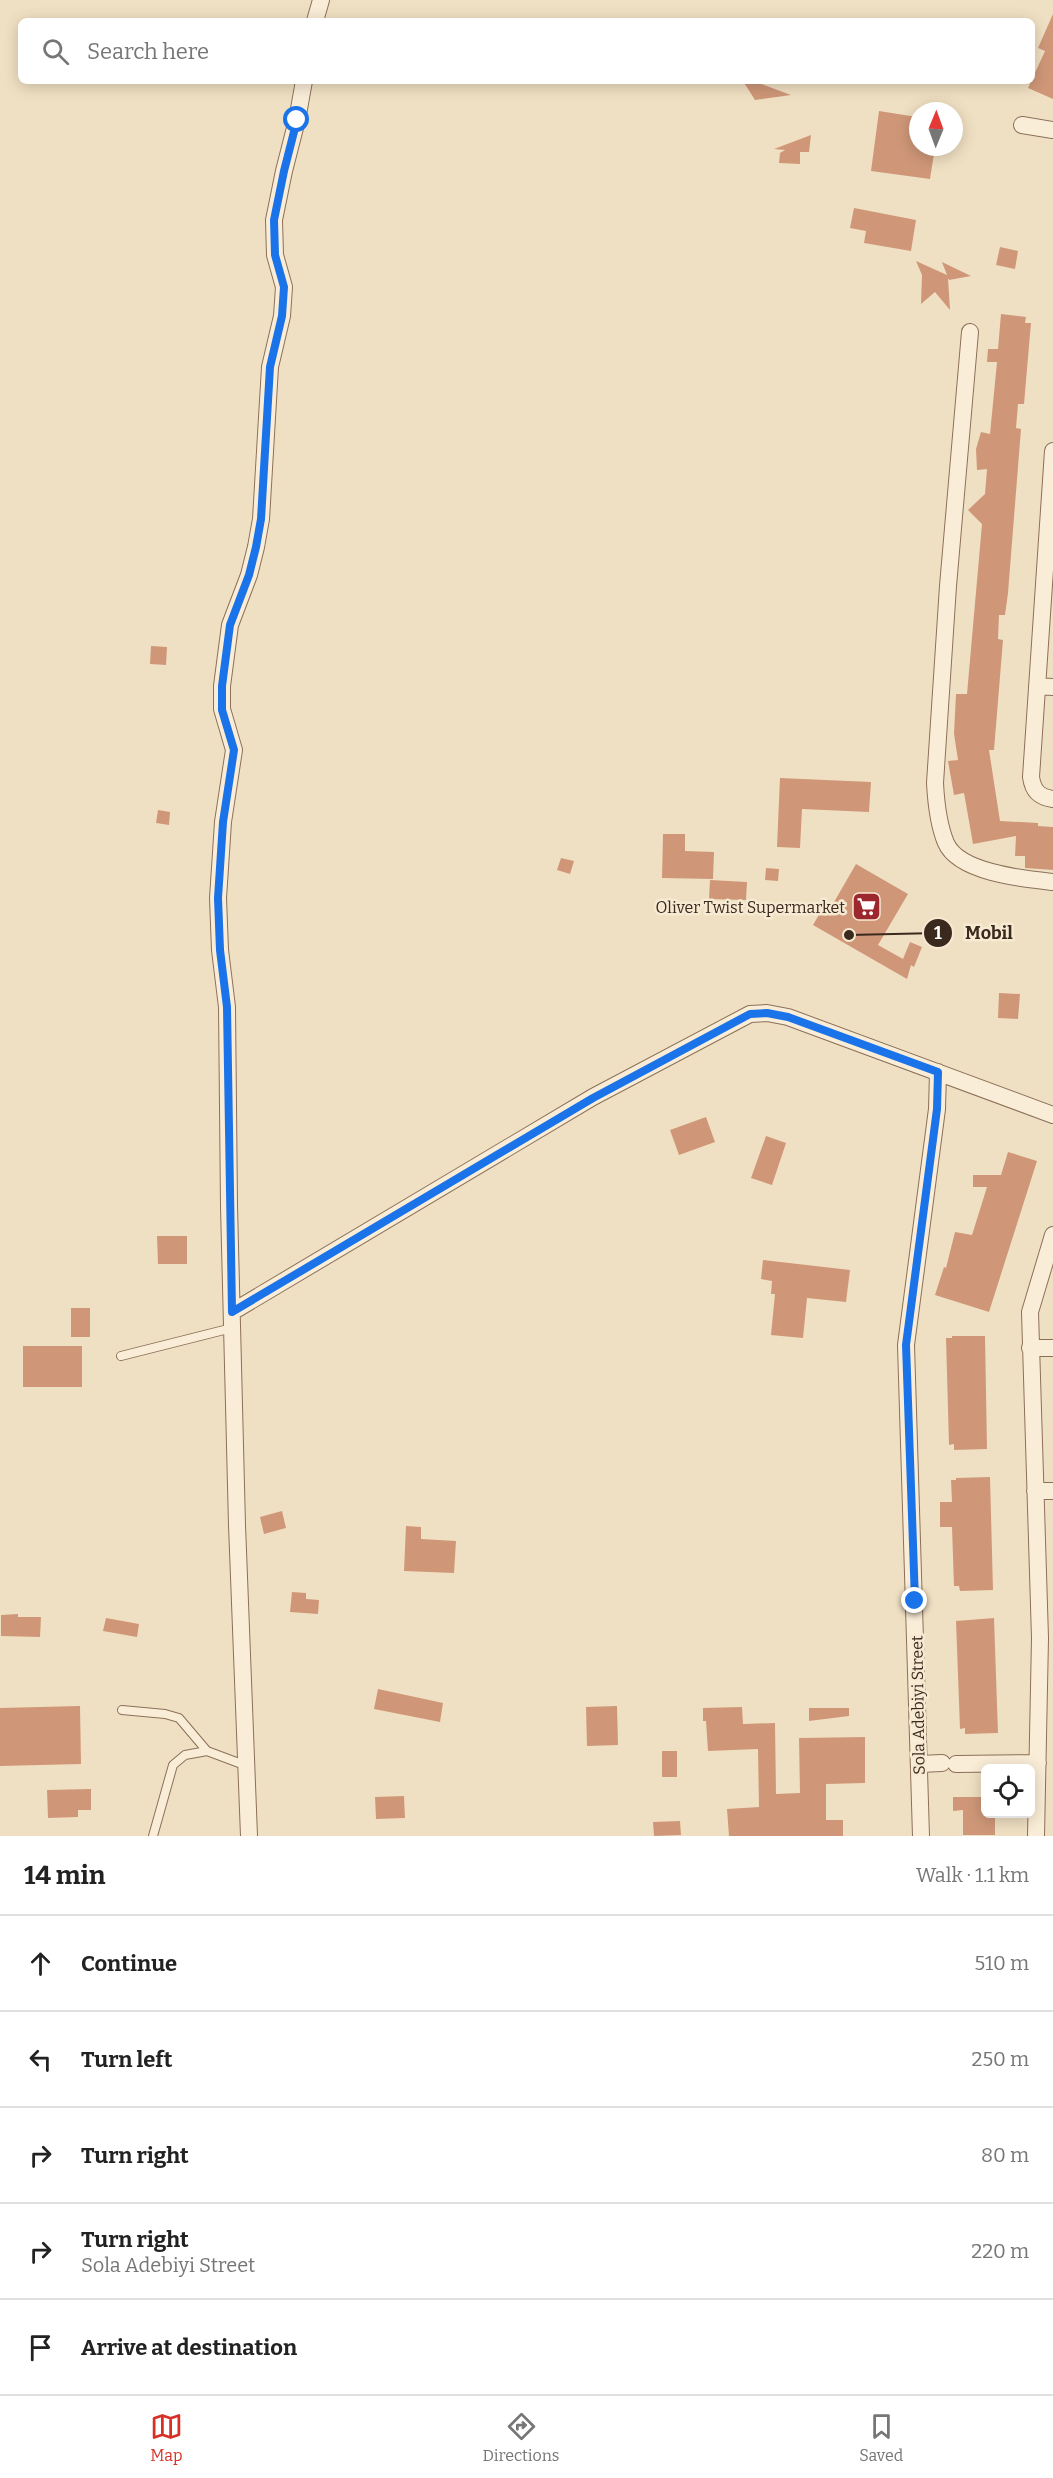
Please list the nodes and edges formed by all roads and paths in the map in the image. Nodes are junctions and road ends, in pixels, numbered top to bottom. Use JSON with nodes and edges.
{"nodes":[{"id":1,"x":321,"y":0,"type":"edge"},
{"id":2,"x":316,"y":18,"type":"edge"},
{"id":3,"x":303,"y":84,"type":"edge"},
{"id":4,"x":1022,"y":125,"type":"dead end"},
{"id":5,"x":1053,"y":130,"type":"edge"},
{"id":6,"x":970,"y":332,"type":"dead end"},
{"id":7,"x":1053,"y":451,"type":"edge"},
{"id":8,"x":1045,"y":686,"type":"edge"},
{"id":9,"x":1053,"y":799,"type":"edge"},
{"id":10,"x":1053,"y":882,"type":"edge"},
{"id":11,"x":938,"y":1072,"type":"junction"},
{"id":12,"x":1053,"y":1114,"type":"edge"},
{"id":13,"x":1053,"y":1235,"type":"edge"},
{"id":14,"x":1048,"y":1270,"type":"edge"},
{"id":15,"x":232,"y":1320,"type":"junction"},
{"id":16,"x":1030,"y":1347,"type":"junction"},
{"id":17,"x":1053,"y":1348,"type":"edge"},
{"id":18,"x":121,"y":1356,"type":"dead end"},
{"id":19,"x":1035,"y":1491,"type":"junction"},
{"id":20,"x":1053,"y":1491,"type":"edge"},
{"id":21,"x":1047,"y":1638,"type":"edge"},
{"id":22,"x":122,"y":1710,"type":"dead end"},
{"id":23,"x":207,"y":1751,"type":"junction"},
{"id":24,"x":1038,"y":1763,"type":"junction"},
{"id":25,"x":919,"y":1764,"type":"junction"},
{"id":26,"x":247,"y":1766,"type":"junction"},
{"id":27,"x":153,"y":1836,"type":"edge"},
{"id":28,"x":249,"y":1836,"type":"edge"},
{"id":29,"x":921,"y":1836,"type":"edge"},
{"id":30,"x":1036,"y":1836,"type":"edge"}],
"edges":[{"from":1,"to":2,"type":"street"},
{"from":3,"to":15,"type":"street"},
{"from":4,"to":5,"type":"street"},
{"from":6,"to":10,"type":"street"},
{"from":7,"to":8,"type":"street"},
{"from":8,"to":9,"type":"street"},
{"from":11,"to":12,"type":"street"},
{"from":11,"to":15,"type":"street"},
{"from":11,"to":25,"type":"street","name":"Sola Adebiyi Street"},
{"from":13,"to":14,"type":"street"},
{"from":14,"to":16,"type":"street"},
{"from":15,"to":18,"type":"lane"},
{"from":15,"to":26,"type":"street"},
{"from":16,"to":17,"type":"street"},
{"from":16,"to":19,"type":"street"},
{"from":19,"to":20,"type":"street"},
{"from":19,"to":21,"type":"street"},
{"from":21,"to":24,"type":"street"},
{"from":22,"to":23,"type":"lane"},
{"from":23,"to":26,"type":"lane"},
{"from":23,"to":27,"type":"lane"},
{"from":24,"to":25,"type":"street"},
{"from":24,"to":30,"type":"street"},
{"from":25,"to":29,"type":"street","name":"Sola Adebiyi Street"},
{"from":26,"to":28,"type":"street"}]}
